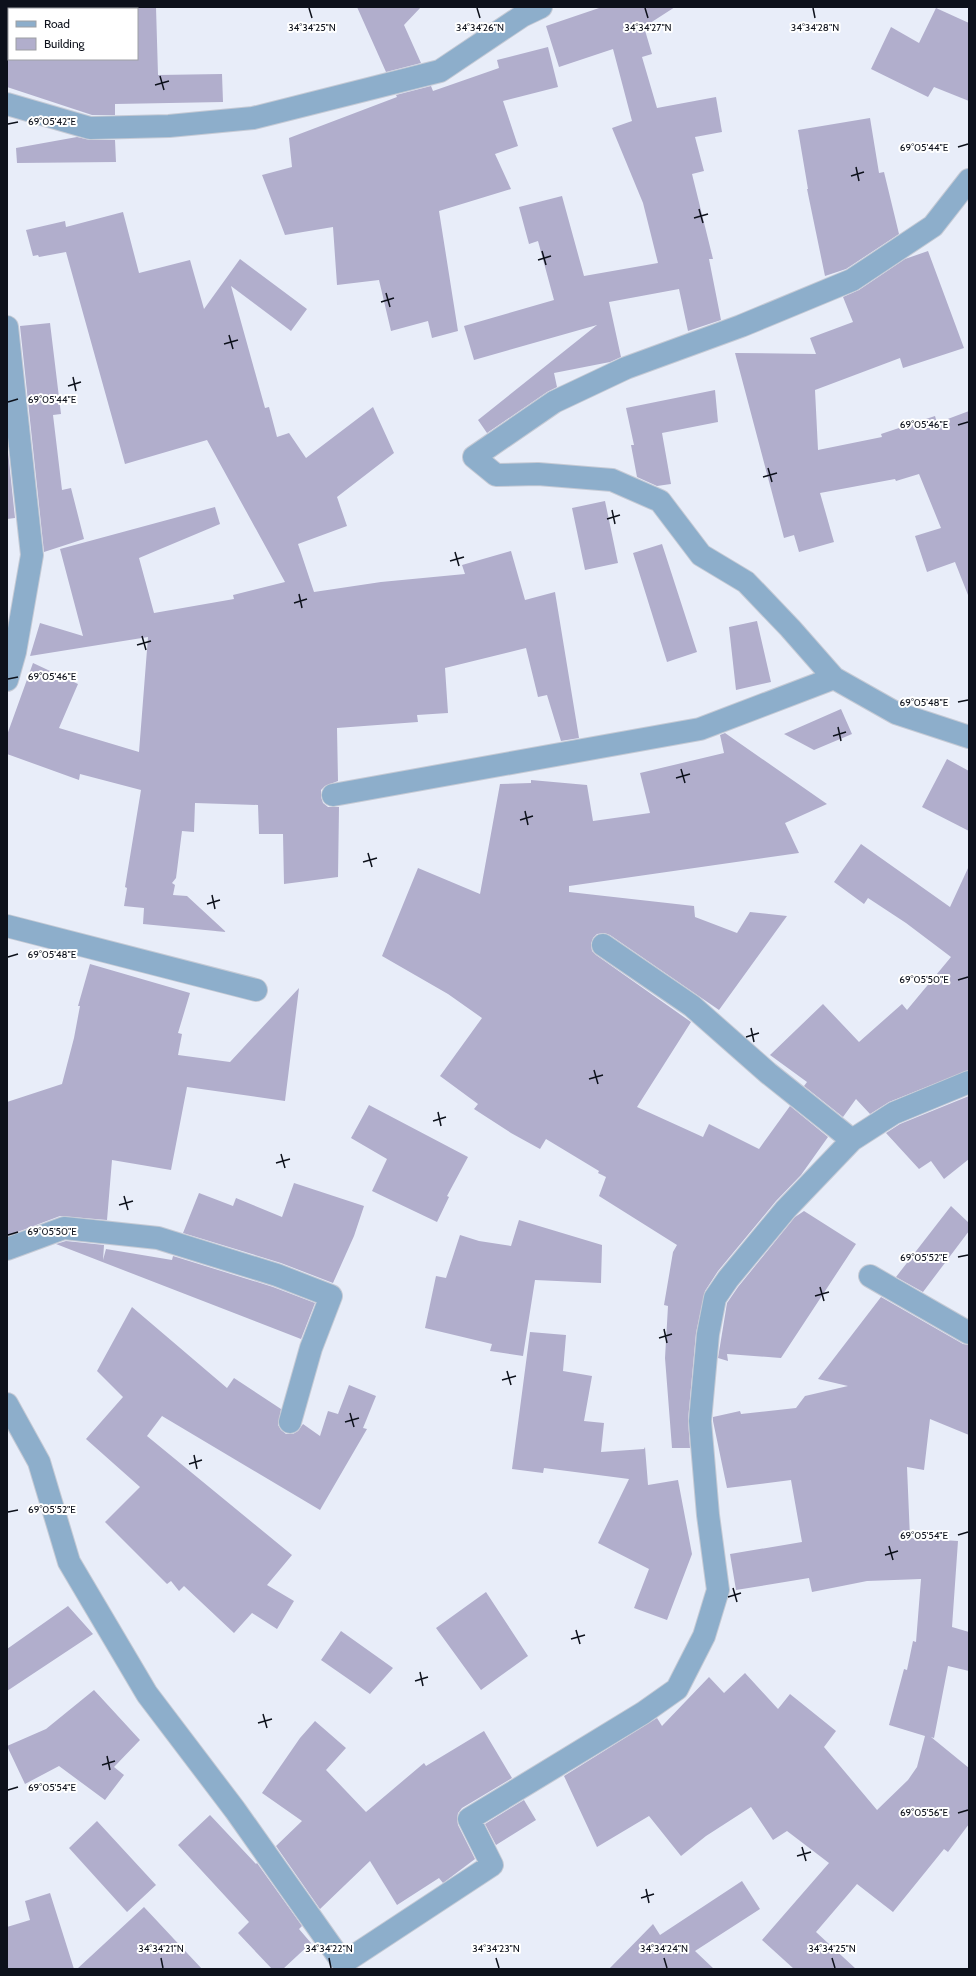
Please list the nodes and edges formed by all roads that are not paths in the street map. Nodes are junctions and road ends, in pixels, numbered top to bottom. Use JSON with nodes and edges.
{"nodes":[{"id":1,"x":541,"y":7,"type":"edge"},
{"id":2,"x":7,"y":104,"type":"edge"},
{"id":3,"x":969,"y":180,"type":"edge"},
{"id":4,"x":7,"y":327,"type":"edge"},
{"id":5,"x":11,"y":653,"type":"edge"},
{"id":6,"x":834,"y":678,"type":"junction"},
{"id":7,"x":7,"y":680,"type":"edge"},
{"id":8,"x":969,"y":737,"type":"edge"},
{"id":9,"x":333,"y":795,"type":"dead end"},
{"id":10,"x":7,"y":926,"type":"edge"},
{"id":11,"x":603,"y":945,"type":"dead end"},
{"id":12,"x":256,"y":990,"type":"dead end"},
{"id":13,"x":969,"y":1082,"type":"edge"},
{"id":14,"x":852,"y":1140,"type":"junction"},
{"id":15,"x":7,"y":1249,"type":"edge"},
{"id":16,"x":870,"y":1276,"type":"dead end"},
{"id":17,"x":969,"y":1333,"type":"edge"},
{"id":18,"x":7,"y":1404,"type":"edge"},
{"id":19,"x":290,"y":1422,"type":"dead end"},
{"id":20,"x":344,"y":1966,"type":"edge"}],
"edges":[{"from":1,"to":2,"type":"street"},
{"from":3,"to":6,"type":"street"},
{"from":4,"to":5,"type":"street"},
{"from":5,"to":7,"type":"street"},
{"from":6,"to":8,"type":"street"},
{"from":6,"to":9,"type":"street"},
{"from":10,"to":12,"type":"street"},
{"from":11,"to":14,"type":"street"},
{"from":13,"to":14,"type":"street"},
{"from":14,"to":20,"type":"street"},
{"from":15,"to":19,"type":"street"},
{"from":16,"to":17,"type":"street"},
{"from":18,"to":20,"type":"street"}]}
